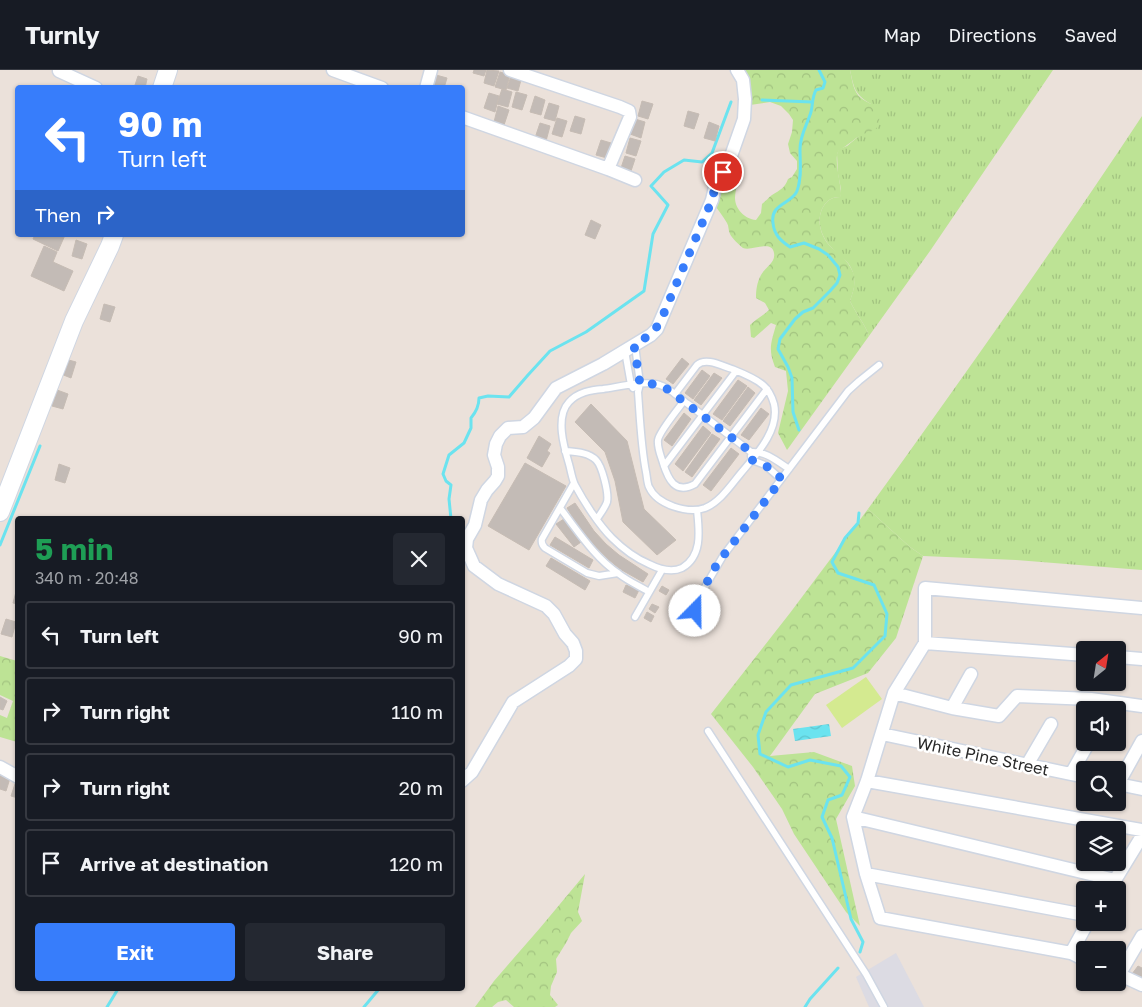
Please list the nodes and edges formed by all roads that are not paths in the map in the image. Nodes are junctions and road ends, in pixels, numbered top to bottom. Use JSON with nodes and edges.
{"nodes":[{"id":1,"x":168,"y":70,"type":"edge"},
{"id":2,"x":334,"y":70,"type":"edge"},
{"id":3,"x":431,"y":70,"type":"edge"},
{"id":4,"x":510,"y":70,"type":"edge"},
{"id":5,"x":737,"y":70,"type":"edge"},
{"id":6,"x":59,"y":71,"type":"edge"},
{"id":7,"x":89,"y":85,"type":"edge"},
{"id":8,"x":163,"y":85,"type":"edge"},
{"id":9,"x":374,"y":85,"type":"edge"},
{"id":10,"x":427,"y":85,"type":"edge"},
{"id":11,"x":465,"y":118,"type":"edge"},
{"id":12,"x":608,"y":169,"type":"junction"},
{"id":13,"x":635,"y":180,"type":"dead end"},
{"id":14,"x":113,"y":237,"type":"edge"},
{"id":15,"x":630,"y":348,"type":"junction"},
{"id":16,"x":879,"y":365,"type":"dead end"},
{"id":17,"x":736,"y":371,"type":"junction"},
{"id":18,"x":640,"y":384,"type":"junction"},
{"id":19,"x":631,"y":385,"type":"junction"},
{"id":20,"x":767,"y":389,"type":"junction"},
{"id":21,"x":638,"y":392,"type":"junction"},
{"id":22,"x":674,"y":394,"type":"junction"},
{"id":23,"x":684,"y":402,"type":"junction"},
{"id":24,"x":703,"y":416,"type":"junction"},
{"id":25,"x":731,"y":437,"type":"junction"},
{"id":26,"x":565,"y":451,"type":"junction"},
{"id":27,"x":753,"y":455,"type":"junction"},
{"id":28,"x":664,"y":466,"type":"junction"},
{"id":29,"x":789,"y":469,"type":"junction"},
{"id":30,"x":782,"y":479,"type":"junction"},
{"id":31,"x":574,"y":483,"type":"junction"},
{"id":32,"x":560,"y":508,"type":"junction"},
{"id":33,"x":697,"y":510,"type":"junction"},
{"id":34,"x":0,"y":512,"type":"edge"},
{"id":35,"x":597,"y":519,"type":"junction"},
{"id":36,"x":662,"y":570,"type":"junction"},
{"id":37,"x":618,"y":573,"type":"junction"},
{"id":38,"x":649,"y":592,"type":"junction"},
{"id":39,"x":1142,"y":608,"type":"edge"},
{"id":40,"x":695,"y":611,"type":"dead end"},
{"id":41,"x":635,"y":617,"type":"dead end"},
{"id":42,"x":924,"y":643,"type":"junction"},
{"id":43,"x":1076,"y":654,"type":"edge"},
{"id":44,"x":1126,"y":658,"type":"edge"},
{"id":45,"x":1142,"y":659,"type":"edge"},
{"id":46,"x":971,"y":674,"type":"dead end"},
{"id":47,"x":894,"y":693,"type":"junction"},
{"id":48,"x":1142,"y":706,"type":"edge"},
{"id":49,"x":952,"y":708,"type":"junction"},
{"id":50,"x":1051,"y":724,"type":"dead end"},
{"id":51,"x":708,"y":730,"type":"dead end"},
{"id":52,"x":882,"y":734,"type":"junction"},
{"id":53,"x":1142,"y":741,"type":"edge"},
{"id":54,"x":1084,"y":751,"type":"edge"},
{"id":55,"x":1027,"y":765,"type":"junction"},
{"id":56,"x":0,"y":767,"type":"edge"},
{"id":57,"x":1126,"y":770,"type":"edge"},
{"id":58,"x":1071,"y":774,"type":"junction"},
{"id":59,"x":15,"y":775,"type":"edge"},
{"id":60,"x":1076,"y":775,"type":"edge"},
{"id":61,"x":465,"y":778,"type":"edge"},
{"id":62,"x":867,"y":781,"type":"junction"},
{"id":63,"x":1126,"y":786,"type":"edge"},
{"id":64,"x":1142,"y":789,"type":"edge"},
{"id":65,"x":853,"y":817,"type":"junction"},
{"id":66,"x":1142,"y":830,"type":"edge"},
{"id":67,"x":1142,"y":836,"type":"edge"},
{"id":68,"x":866,"y":874,"type":"junction"},
{"id":69,"x":1097,"y":881,"type":"edge"},
{"id":70,"x":1114,"y":881,"type":"edge"},
{"id":71,"x":1076,"y":913,"type":"edge"},
{"id":72,"x":1083,"y":931,"type":"edge"},
{"id":73,"x":1142,"y":936,"type":"edge"},
{"id":74,"x":1071,"y":954,"type":"junction"},
{"id":75,"x":1076,"y":956,"type":"edge"},
{"id":76,"x":1126,"y":962,"type":"edge"},
{"id":77,"x":1126,"y":978,"type":"edge"},
{"id":78,"x":1142,"y":985,"type":"edge"},
{"id":79,"x":884,"y":1007,"type":"edge"}],
"edges":[{"from":1,"to":8,"type":"street"},
{"from":2,"to":9,"type":"street"},
{"from":3,"to":10,"type":"street"},
{"from":4,"to":12,"type":"street"},
{"from":5,"to":15,"type":"street"},
{"from":6,"to":7,"type":"street"},
{"from":11,"to":12,"type":"street"},
{"from":12,"to":13,"type":"street"},
{"from":14,"to":34,"type":"street"},
{"from":15,"to":18,"type":"lane"},
{"from":15,"to":19,"type":"lane"},
{"from":15,"to":61,"type":"street"},
{"from":16,"to":29,"type":"lane"},
{"from":17,"to":20,"type":"lane"},
{"from":17,"to":22,"type":"lane"},
{"from":17,"to":24,"type":"lane"},
{"from":18,"to":19,"type":"lane"},
{"from":18,"to":21,"type":"lane"},
{"from":18,"to":22,"type":"lane"},
{"from":19,"to":21,"type":"lane"},
{"from":19,"to":26,"type":"lane"},
{"from":20,"to":25,"type":"lane"},
{"from":20,"to":27,"type":"lane"},
{"from":21,"to":33,"type":"lane"},
{"from":22,"to":23,"type":"lane"},
{"from":23,"to":24,"type":"lane"},
{"from":23,"to":28,"type":"lane"},
{"from":24,"to":25,"type":"lane"},
{"from":24,"to":28,"type":"lane"},
{"from":25,"to":27,"type":"lane"},
{"from":25,"to":28,"type":"lane"},
{"from":26,"to":31,"type":"lane"},
{"from":26,"to":35,"type":"lane"},
{"from":27,"to":29,"type":"lane"},
{"from":27,"to":30,"type":"lane"},
{"from":27,"to":33,"type":"lane"},
{"from":29,"to":30,"type":"lane"},
{"from":30,"to":40,"type":"lane"},
{"from":31,"to":32,"type":"lane"},
{"from":31,"to":35,"type":"lane"},
{"from":32,"to":37,"type":"lane"},
{"from":32,"to":37,"type":"lane"},
{"from":33,"to":36,"type":"lane"},
{"from":35,"to":36,"type":"lane"},
{"from":36,"to":38,"type":"lane"},
{"from":37,"to":38,"type":"lane"},
{"from":38,"to":41,"type":"lane"},
{"from":39,"to":42,"type":"street"},
{"from":42,"to":43,"type":"street"},
{"from":42,"to":47,"type":"street"},
{"from":44,"to":45,"type":"street"},
{"from":46,"to":49,"type":"street"},
{"from":47,"to":49,"type":"street"},
{"from":47,"to":52,"type":"street"},
{"from":48,"to":49,"type":"street"},
{"from":50,"to":55,"type":"street"},
{"from":51,"to":79,"type":"lane"},
{"from":52,"to":55,"type":"street","name":"White Pine Street"},
{"from":52,"to":62,"type":"street"},
{"from":53,"to":57,"type":"street"},
{"from":54,"to":58,"type":"street"},
{"from":55,"to":58,"type":"street","name":"White Pine Street"},
{"from":56,"to":59,"type":"street"},
{"from":58,"to":60,"type":"street","name":"White Pine Street"},
{"from":62,"to":65,"type":"street"},
{"from":62,"to":66,"type":"street"},
{"from":63,"to":64,"type":"street"},
{"from":65,"to":68,"type":"street"},
{"from":65,"to":69,"type":"street"},
{"from":67,"to":70,"type":"street"},
{"from":68,"to":71,"type":"street"},
{"from":68,"to":74,"type":"street"},
{"from":72,"to":74,"type":"street"},
{"from":73,"to":76,"type":"street"},
{"from":74,"to":75,"type":"street"},
{"from":77,"to":78,"type":"street"}]}
